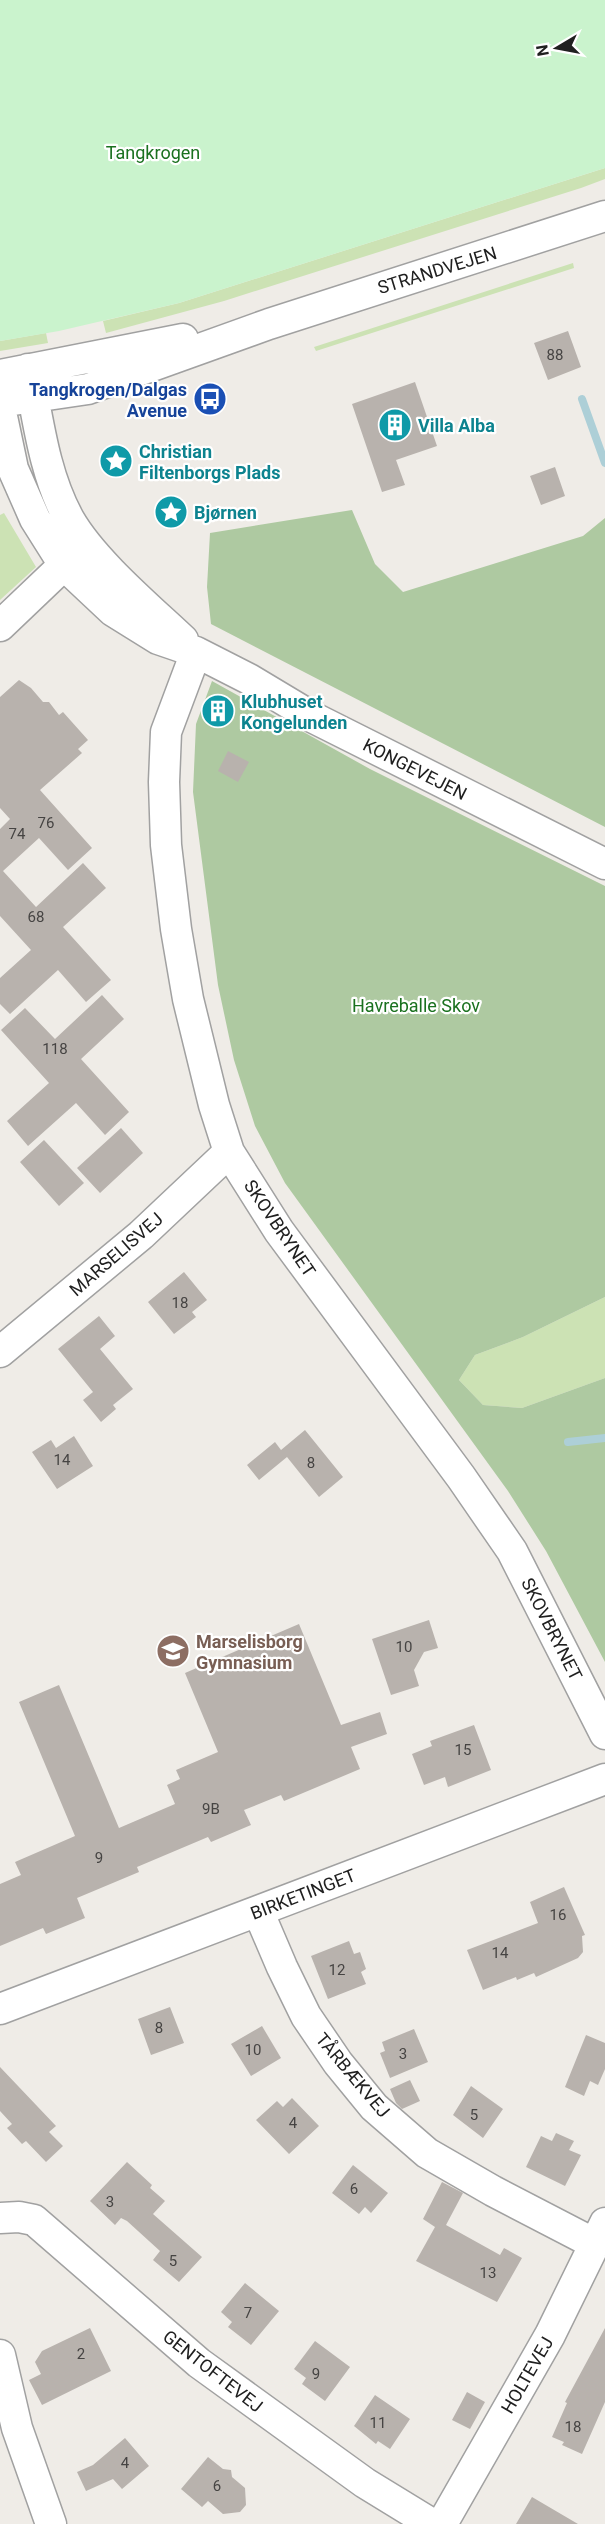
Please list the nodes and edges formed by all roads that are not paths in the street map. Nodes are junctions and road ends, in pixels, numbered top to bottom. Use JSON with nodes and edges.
{"nodes":[{"id":1,"x":605,"y":216,"type":"edge"},
{"id":2,"x":268,"y":324,"type":"junction"},
{"id":3,"x":14,"y":372,"type":"edge"},
{"id":4,"x":34,"y":398,"type":"junction"},
{"id":5,"x":0,"y":402,"type":"edge"},
{"id":6,"x":0,"y":407,"type":"edge"},
{"id":7,"x":6,"y":478,"type":"edge"},
{"id":8,"x":71,"y":522,"type":"junction"},
{"id":9,"x":64,"y":565,"type":"junction"},
{"id":10,"x":0,"y":626,"type":"edge"},
{"id":11,"x":196,"y":652,"type":"junction"},
{"id":12,"x":605,"y":864,"type":"edge"},
{"id":13,"x":229,"y":1152,"type":"junction"},
{"id":14,"x":0,"y":1352,"type":"edge"},
{"id":15,"x":605,"y":1734,"type":"edge"},
{"id":16,"x":605,"y":1779,"type":"edge"},
{"id":17,"x":258,"y":1911,"type":"junction"},
{"id":18,"x":0,"y":2009,"type":"edge"},
{"id":19,"x":0,"y":2218,"type":"edge"},
{"id":20,"x":600,"y":2233,"type":"edge"},
{"id":21,"x":0,"y":2355,"type":"edge"},
{"id":22,"x":51,"y":2524,"type":"edge"},
{"id":23,"x":432,"y":2524,"type":"edge"},
{"id":24,"x":442,"y":2524,"type":"edge"}],
"edges":[{"from":1,"to":2,"type":"street","name":"STRANDVEJEN"},
{"from":2,"to":3,"type":"street","name":"STRANDVEJEN"},
{"from":2,"to":4,"type":"street","name":"STRANDVEJEN"},
{"from":3,"to":4,"type":"street"},
{"from":4,"to":5,"type":"street","name":"STRANDVEJEN"},
{"from":4,"to":8,"type":"street"},
{"from":6,"to":7,"type":"street"},
{"from":7,"to":9,"type":"street"},
{"from":8,"to":9,"type":"street"},
{"from":8,"to":11,"type":"street"},
{"from":9,"to":10,"type":"street"},
{"from":9,"to":11,"type":"street"},
{"from":11,"to":12,"type":"street","name":"KONGEVEJEN"},
{"from":11,"to":13,"type":"street","name":"SKOVBRYNET"},
{"from":13,"to":14,"type":"street","name":"MARSELISVEJ"},
{"from":13,"to":15,"type":"street","name":"SKOVBRYNET"},
{"from":16,"to":17,"type":"street","name":"BIRKETINGET"},
{"from":17,"to":18,"type":"street","name":"BIRKETINGET"},
{"from":17,"to":20,"type":"street","name":"TÅRBÆKVEJ"},
{"from":19,"to":23,"type":"street","name":"GENTOFTEVEJ"},
{"from":20,"to":24,"type":"street","name":"HOLTEVEJ"},
{"from":21,"to":22,"type":"street"}]}
